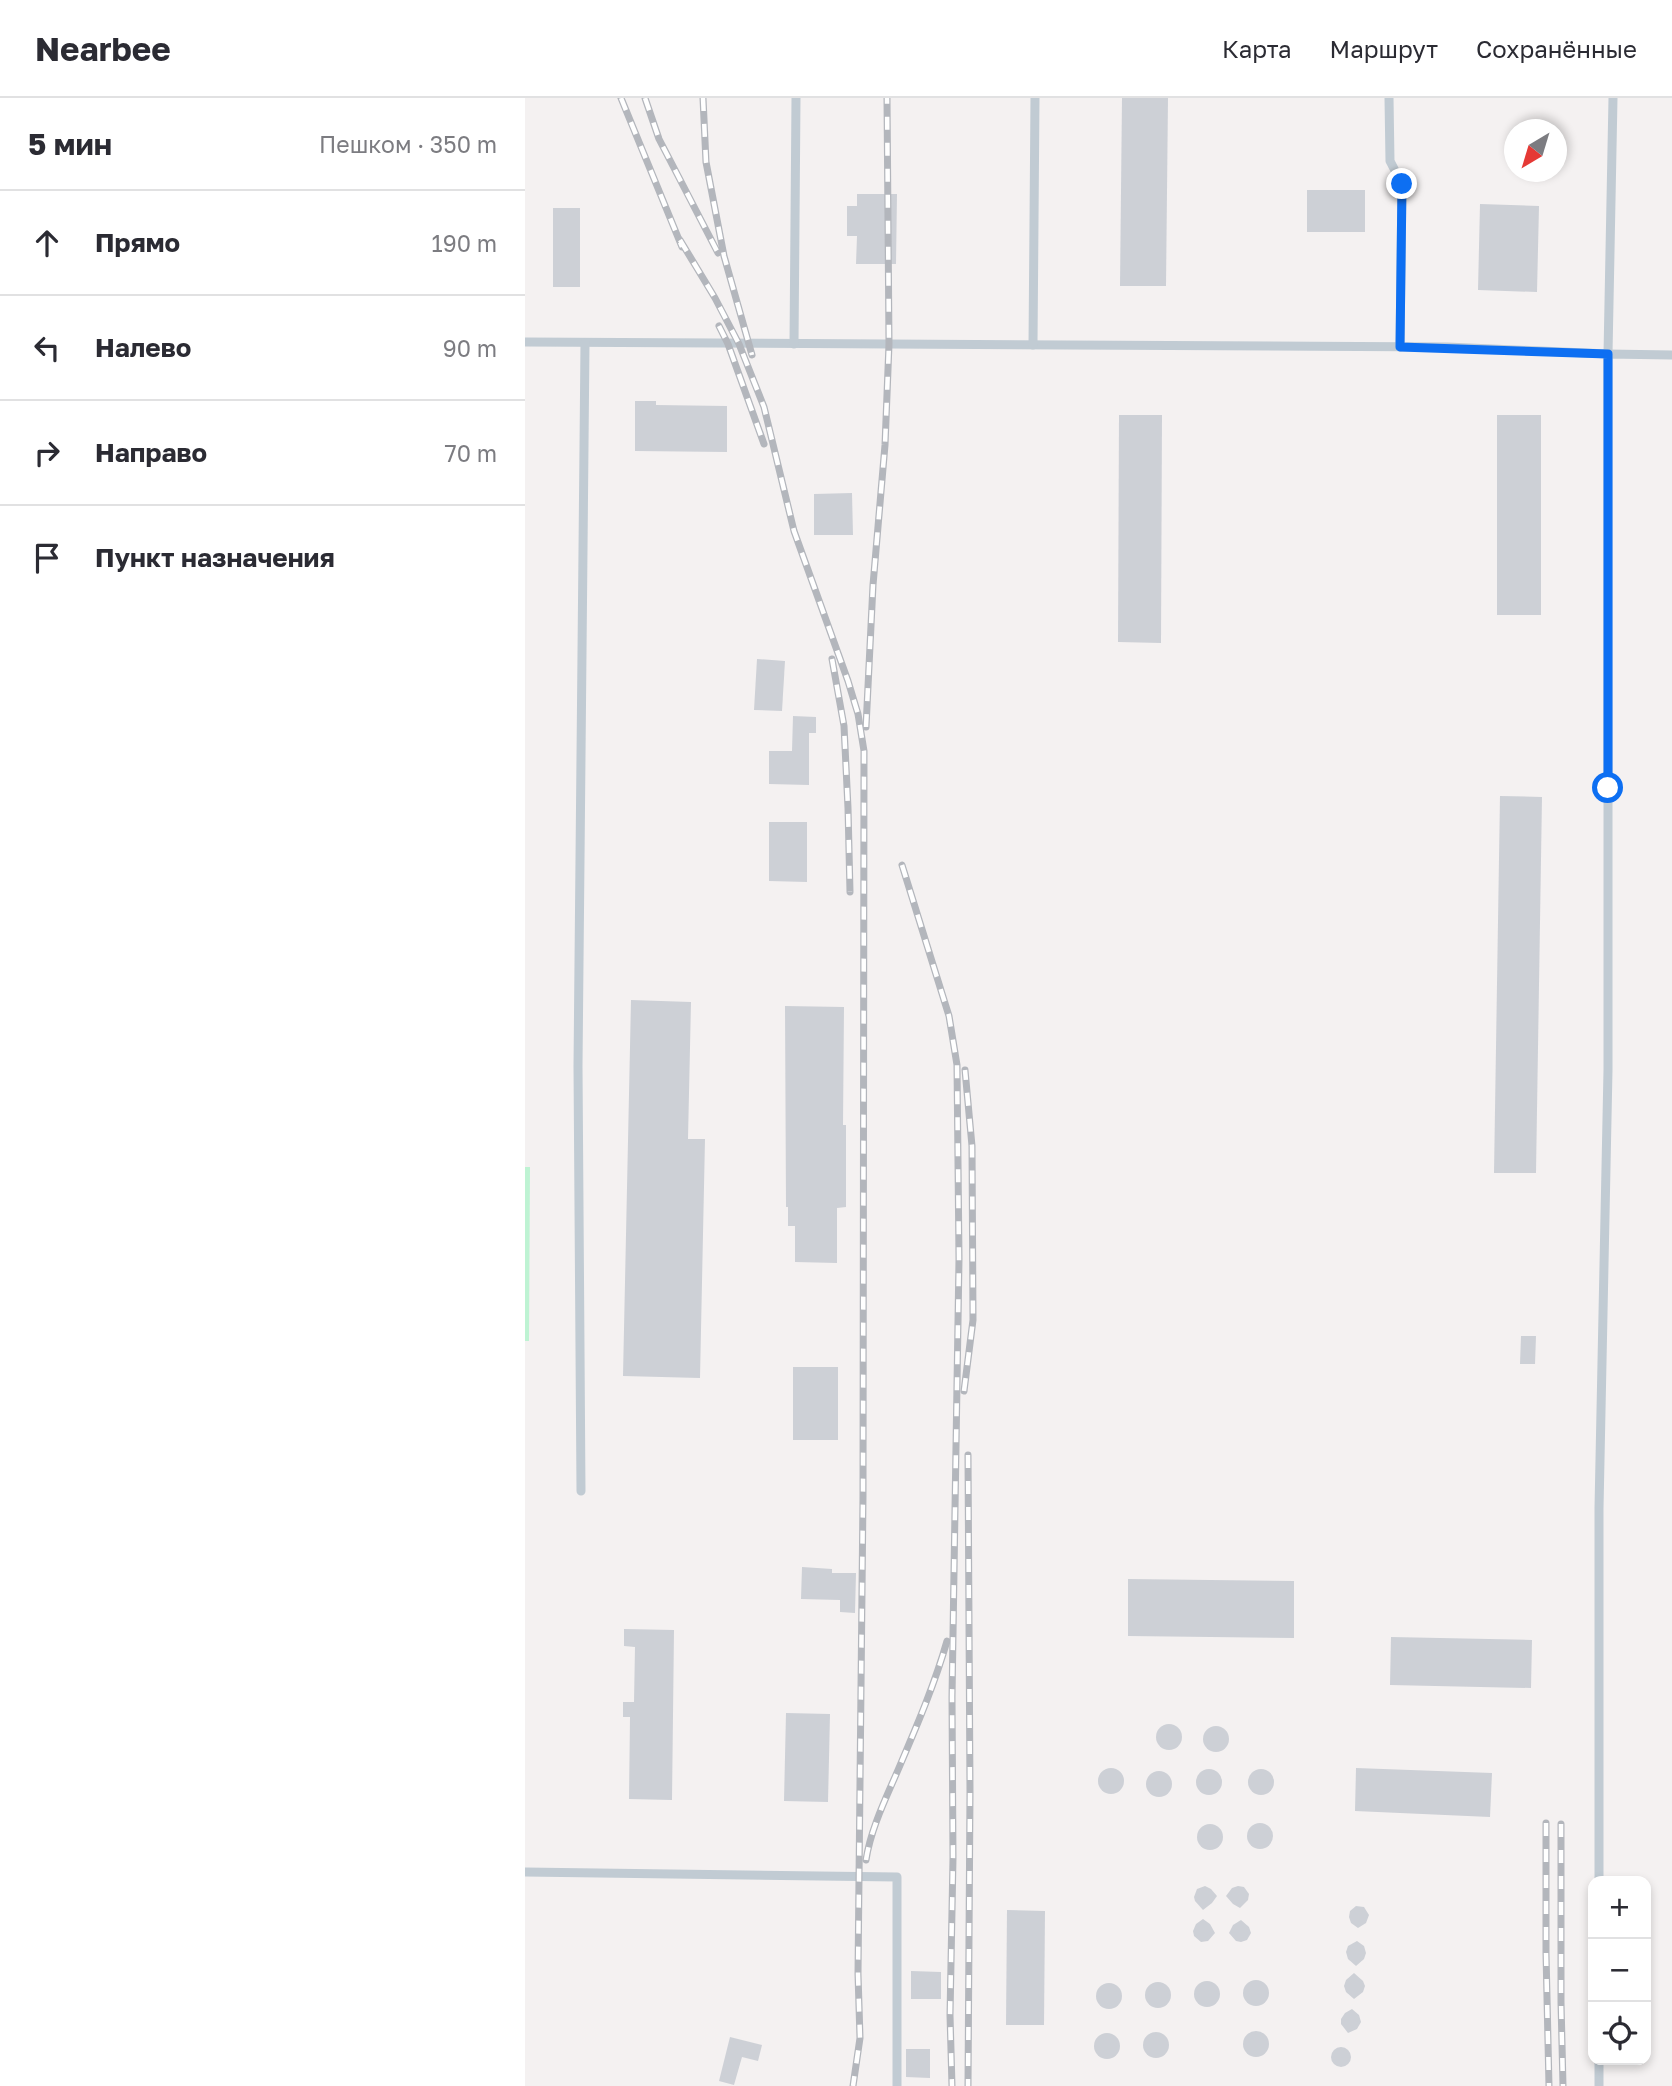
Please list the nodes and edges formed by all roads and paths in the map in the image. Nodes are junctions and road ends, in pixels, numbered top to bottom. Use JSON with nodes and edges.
{"nodes":[{"id":1,"x":796,"y":98,"type":"edge"},
{"id":2,"x":1035,"y":98,"type":"edge"},
{"id":3,"x":1389,"y":98,"type":"edge"},
{"id":4,"x":1613,"y":98,"type":"edge"},
{"id":5,"x":525,"y":342,"type":"edge"},
{"id":6,"x":585,"y":343,"type":"junction"},
{"id":7,"x":794,"y":344,"type":"junction"},
{"id":8,"x":1033,"y":345,"type":"junction"},
{"id":9,"x":1400,"y":347,"type":"junction"},
{"id":10,"x":1608,"y":354,"type":"junction"},
{"id":11,"x":1672,"y":355,"type":"edge"},
{"id":12,"x":581,"y":1491,"type":"dead end"},
{"id":13,"x":525,"y":1872,"type":"edge"},
{"id":14,"x":1599,"y":1876,"type":"edge"},
{"id":15,"x":1599,"y":2065,"type":"edge"},
{"id":16,"x":897,"y":2086,"type":"edge"},
{"id":17,"x":1599,"y":2086,"type":"edge"}],
"edges":[{"from":1,"to":7,"type":"lane"},
{"from":2,"to":8,"type":"lane"},
{"from":3,"to":9,"type":"lane"},
{"from":4,"to":10,"type":"lane"},
{"from":5,"to":6,"type":"lane"},
{"from":6,"to":7,"type":"lane"},
{"from":6,"to":12,"type":"lane"},
{"from":7,"to":8,"type":"lane"},
{"from":8,"to":9,"type":"lane"},
{"from":9,"to":10,"type":"lane"},
{"from":10,"to":11,"type":"lane"},
{"from":10,"to":14,"type":"lane"},
{"from":13,"to":16,"type":"lane"},
{"from":15,"to":17,"type":"lane"}]}
